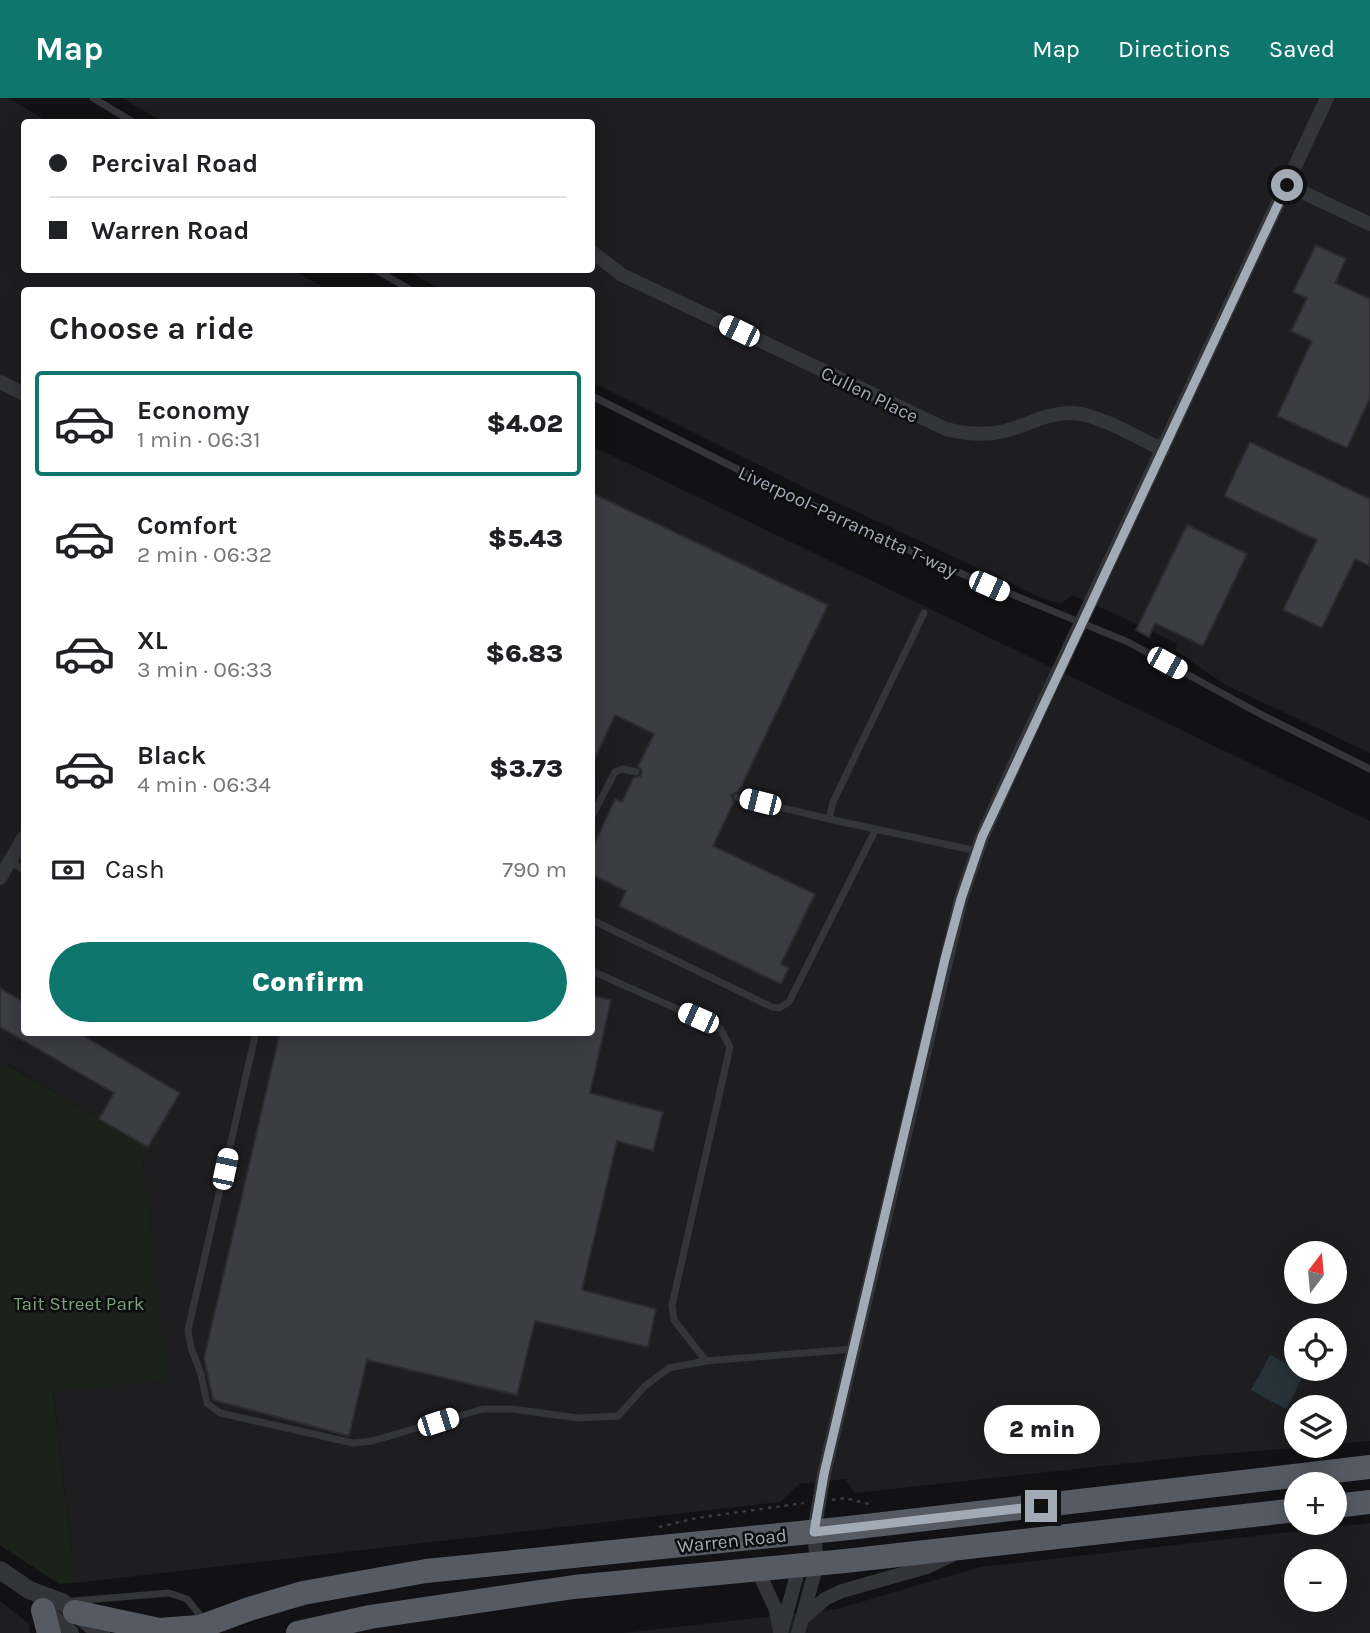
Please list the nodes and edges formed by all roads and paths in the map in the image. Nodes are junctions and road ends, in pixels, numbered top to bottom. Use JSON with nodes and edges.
{"nodes":[{"id":1,"x":93,"y":98,"type":"edge"},
{"id":2,"x":1328,"y":98,"type":"edge"},
{"id":3,"x":128,"y":119,"type":"edge"},
{"id":4,"x":1287,"y":185,"type":"junction"},
{"id":5,"x":1370,"y":224,"type":"edge"},
{"id":6,"x":595,"y":254,"type":"edge"},
{"id":7,"x":381,"y":273,"type":"edge"},
{"id":8,"x":406,"y":287,"type":"edge"},
{"id":9,"x":0,"y":382,"type":"edge"},
{"id":10,"x":21,"y":392,"type":"edge"},
{"id":11,"x":595,"y":398,"type":"edge"},
{"id":12,"x":1163,"y":450,"type":"junction"},
{"id":13,"x":924,"y":613,"type":"dead end"},
{"id":14,"x":1081,"y":624,"type":"junction"},
{"id":15,"x":1370,"y":769,"type":"edge"},
{"id":16,"x":636,"y":772,"type":"dead end"},
{"id":17,"x":737,"y":797,"type":"dead end"},
{"id":18,"x":595,"y":810,"type":"edge"},
{"id":19,"x":829,"y":820,"type":"junction"},
{"id":20,"x":877,"y":830,"type":"junction"},
{"id":21,"x":21,"y":841,"type":"edge"},
{"id":22,"x":978,"y":851,"type":"junction"},
{"id":23,"x":10,"y":861,"type":"junction"},
{"id":24,"x":21,"y":868,"type":"edge"},
{"id":25,"x":0,"y":878,"type":"edge"},
{"id":26,"x":595,"y":921,"type":"edge"},
{"id":27,"x":595,"y":972,"type":"edge"},
{"id":28,"x":255,"y":1036,"type":"edge"},
{"id":29,"x":853,"y":1349,"type":"junction"},
{"id":30,"x":706,"y":1362,"type":"junction"},
{"id":31,"x":1370,"y":1467,"type":"edge"},
{"id":32,"x":1370,"y":1502,"type":"edge"},
{"id":33,"x":1347,"y":1505,"type":"edge"},
{"id":34,"x":1284,"y":1511,"type":"edge"},
{"id":35,"x":814,"y":1532,"type":"junction"},
{"id":36,"x":970,"y":1547,"type":"junction"},
{"id":37,"x":808,"y":1564,"type":"junction"},
{"id":38,"x":757,"y":1569,"type":"junction"},
{"id":39,"x":0,"y":1570,"type":"edge"},
{"id":40,"x":55,"y":1614,"type":"edge"},
{"id":41,"x":800,"y":1626,"type":"edge"},
{"id":42,"x":198,"y":1628,"type":"edge"},
{"id":43,"x":101,"y":1633,"type":"edge"},
{"id":44,"x":298,"y":1633,"type":"edge"},
{"id":45,"x":780,"y":1633,"type":"edge"}],
"edges":[{"from":1,"to":3,"type":"lane"},
{"from":2,"to":4,"type":"street"},
{"from":4,"to":5,"type":"street"},
{"from":4,"to":12,"type":"street"},
{"from":6,"to":12,"type":"street","name":"Cullen Place"},
{"from":7,"to":8,"type":"lane"},
{"from":9,"to":10,"type":"street"},
{"from":11,"to":14,"type":"lane","name":"Liverpool–Parramatta T-way"},
{"from":12,"to":14,"type":"street"},
{"from":13,"to":19,"type":"lane"},
{"from":14,"to":15,"type":"lane","name":"Liverpool–Parramatta T-way"},
{"from":14,"to":22,"type":"street"},
{"from":16,"to":18,"type":"lane"},
{"from":17,"to":19,"type":"lane"},
{"from":19,"to":20,"type":"lane"},
{"from":20,"to":22,"type":"lane"},
{"from":20,"to":26,"type":"lane"},
{"from":21,"to":23,"type":"street"},
{"from":22,"to":29,"type":"street"},
{"from":23,"to":24,"type":"lane"},
{"from":23,"to":25,"type":"street"},
{"from":27,"to":30,"type":"lane"},
{"from":28,"to":30,"type":"lane"},
{"from":29,"to":30,"type":"lane"},
{"from":29,"to":35,"type":"street"},
{"from":31,"to":35,"type":"highway","name":"Warren Road"},
{"from":32,"to":33,"type":"highway"},
{"from":34,"to":36,"type":"highway","name":"Warren Road"},
{"from":35,"to":37,"type":"street"},
{"from":35,"to":42,"type":"highway","name":"Warren Road"},
{"from":36,"to":37,"type":"highway","name":"Warren Road"},
{"from":36,"to":41,"type":"street"},
{"from":37,"to":38,"type":"highway","name":"Warren Road"},
{"from":37,"to":41,"type":"street"},
{"from":37,"to":45,"type":"street"},
{"from":38,"to":44,"type":"highway","name":"Warren Road"},
{"from":38,"to":45,"type":"street"},
{"from":39,"to":40,"type":"street"},
{"from":40,"to":42,"type":"highway","name":"Warren Road"},
{"from":40,"to":42,"type":"lane"},
{"from":40,"to":43,"type":"street"}]}
